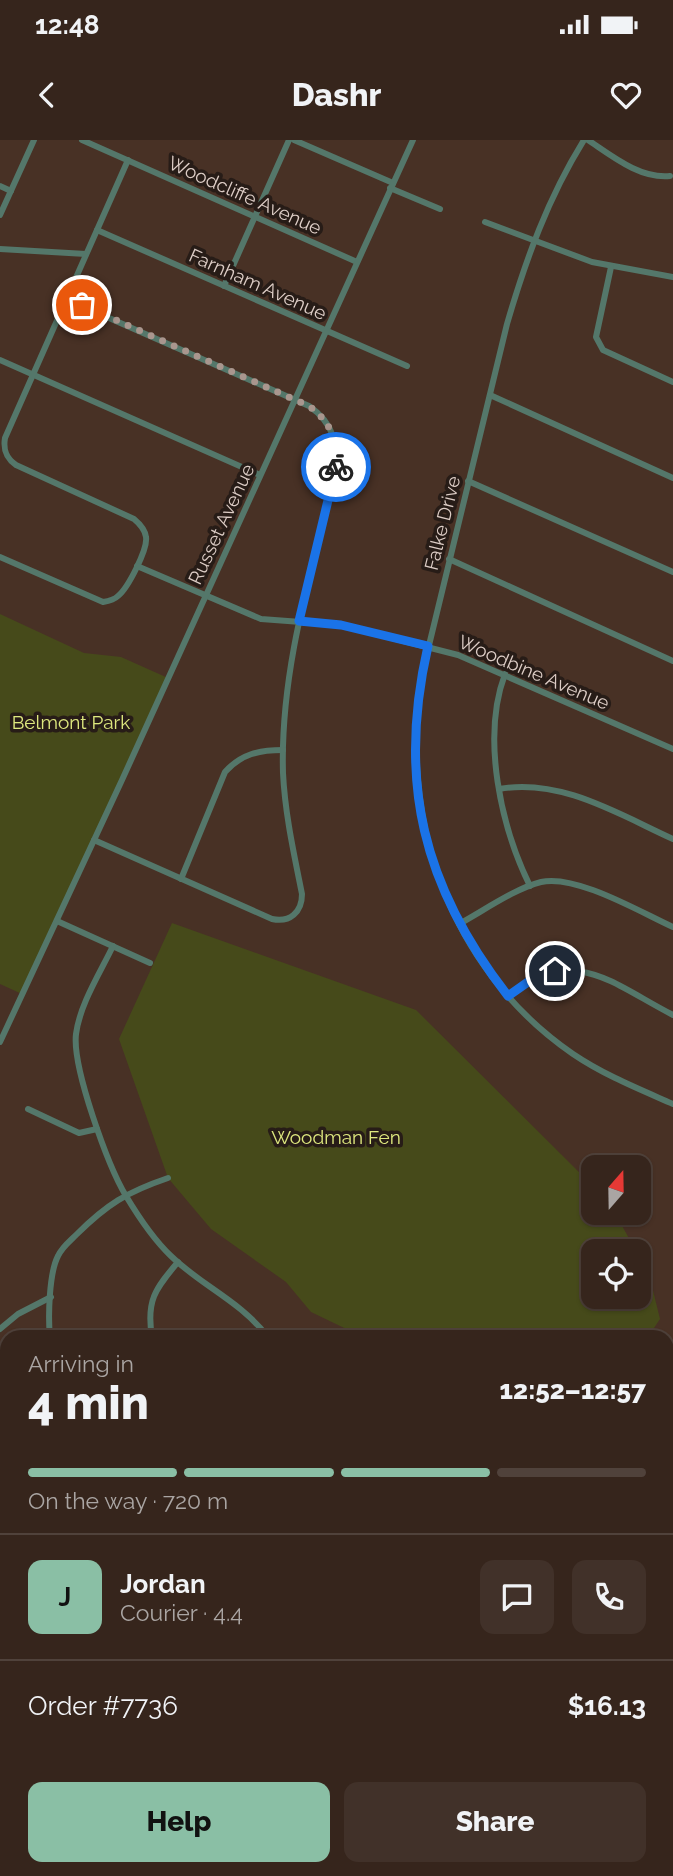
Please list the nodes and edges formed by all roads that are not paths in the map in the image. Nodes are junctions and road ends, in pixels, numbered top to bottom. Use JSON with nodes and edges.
{"nodes":[{"id":1,"x":34,"y":140,"type":"edge"},
{"id":2,"x":82,"y":140,"type":"edge"},
{"id":3,"x":292,"y":140,"type":"edge"},
{"id":4,"x":413,"y":140,"type":"edge"},
{"id":5,"x":586,"y":140,"type":"edge"},
{"id":6,"x":128,"y":160,"type":"junction"},
{"id":7,"x":670,"y":176,"type":"dead end"},
{"id":8,"x":0,"y":186,"type":"edge"},
{"id":9,"x":392,"y":186,"type":"junction"},
{"id":10,"x":11,"y":191,"type":"junction"},
{"id":11,"x":440,"y":209,"type":"dead end"},
{"id":12,"x":0,"y":215,"type":"edge"},
{"id":13,"x":255,"y":217,"type":"junction"},
{"id":14,"x":485,"y":222,"type":"dead end"},
{"id":15,"x":97,"y":230,"type":"junction"},
{"id":16,"x":533,"y":241,"type":"junction"},
{"id":17,"x":0,"y":249,"type":"edge"},
{"id":18,"x":86,"y":254,"type":"junction"},
{"id":19,"x":357,"y":262,"type":"junction"},
{"id":20,"x":611,"y":267,"type":"junction"},
{"id":21,"x":673,"y":277,"type":"edge"},
{"id":22,"x":224,"y":286,"type":"junction"},
{"id":23,"x":66,"y":299,"type":"junction"},
{"id":24,"x":326,"y":331,"type":"junction"},
{"id":25,"x":0,"y":360,"type":"edge"},
{"id":26,"x":407,"y":366,"type":"dead end"},
{"id":27,"x":32,"y":374,"type":"junction"},
{"id":28,"x":673,"y":382,"type":"edge"},
{"id":29,"x":490,"y":395,"type":"junction"},
{"id":30,"x":295,"y":399,"type":"junction"},
{"id":31,"x":261,"y":475,"type":"junction"},
{"id":32,"x":673,"y":478,"type":"edge"},
{"id":33,"x":468,"y":481,"type":"junction"},
{"id":34,"x":0,"y":557,"type":"edge"},
{"id":35,"x":449,"y":559,"type":"junction"},
{"id":36,"x":137,"y":566,"type":"junction"},
{"id":37,"x":673,"y":572,"type":"edge"},
{"id":38,"x":205,"y":596,"type":"junction"},
{"id":39,"x":299,"y":621,"type":"junction"},
{"id":40,"x":428,"y":646,"type":"junction"},
{"id":41,"x":673,"y":661,"type":"edge"},
{"id":42,"x":505,"y":674,"type":"junction"},
{"id":43,"x":673,"y":749,"type":"edge"},
{"id":44,"x":283,"y":750,"type":"junction"},
{"id":45,"x":499,"y":789,"type":"junction"},
{"id":46,"x":673,"y":839,"type":"edge"},
{"id":47,"x":94,"y":840,"type":"junction"},
{"id":48,"x":181,"y":879,"type":"junction"},
{"id":49,"x":530,"y":886,"type":"junction"},
{"id":50,"x":57,"y":921,"type":"junction"},
{"id":51,"x":459,"y":924,"type":"junction"},
{"id":52,"x":673,"y":927,"type":"edge"},
{"id":53,"x":113,"y":946,"type":"junction"},
{"id":54,"x":150,"y":963,"type":"dead end"},
{"id":55,"x":508,"y":996,"type":"junction"},
{"id":56,"x":673,"y":1015,"type":"edge"},
{"id":57,"x":0,"y":1042,"type":"edge"},
{"id":58,"x":673,"y":1104,"type":"edge"},
{"id":59,"x":28,"y":1109,"type":"dead end"},
{"id":60,"x":97,"y":1129,"type":"junction"},
{"id":61,"x":168,"y":1178,"type":"dead end"},
{"id":62,"x":125,"y":1195,"type":"junction"},
{"id":63,"x":178,"y":1262,"type":"junction"},
{"id":64,"x":51,"y":1297,"type":"junction"},
{"id":65,"x":0,"y":1329,"type":"edge"},
{"id":66,"x":50,"y":1330,"type":"edge"},
{"id":67,"x":151,"y":1330,"type":"edge"},
{"id":68,"x":261,"y":1330,"type":"edge"}],
"edges":[{"from":1,"to":10,"type":"street"},
{"from":2,"to":6,"type":"street","name":"Woodcliffe Avenue"},
{"from":3,"to":9,"type":"street"},
{"from":3,"to":13,"type":"street"},
{"from":4,"to":9,"type":"street","name":"Russet Avenue"},
{"from":5,"to":7,"type":"street"},
{"from":5,"to":16,"type":"street","name":"Falke Drive"},
{"from":6,"to":13,"type":"street","name":"Woodcliffe Avenue"},
{"from":6,"to":15,"type":"street"},
{"from":8,"to":10,"type":"street"},
{"from":9,"to":11,"type":"street"},
{"from":9,"to":19,"type":"street","name":"Russet Avenue"},
{"from":10,"to":12,"type":"street"},
{"from":13,"to":19,"type":"street","name":"Woodcliffe Avenue"},
{"from":13,"to":22,"type":"street"},
{"from":14,"to":16,"type":"street"},
{"from":15,"to":18,"type":"street"},
{"from":15,"to":22,"type":"street","name":"Farnham Avenue"},
{"from":16,"to":20,"type":"street"},
{"from":16,"to":29,"type":"street","name":"Falke Drive"},
{"from":17,"to":18,"type":"street"},
{"from":18,"to":23,"type":"street"},
{"from":19,"to":24,"type":"street","name":"Russet Avenue"},
{"from":20,"to":21,"type":"street"},
{"from":20,"to":28,"type":"street"},
{"from":22,"to":24,"type":"street","name":"Farnham Avenue"},
{"from":23,"to":27,"type":"street"},
{"from":23,"to":30,"type":"street"},
{"from":24,"to":26,"type":"street","name":"Farnham Avenue"},
{"from":24,"to":30,"type":"street","name":"Russet Avenue"},
{"from":25,"to":27,"type":"street"},
{"from":27,"to":31,"type":"street"},
{"from":27,"to":36,"type":"street"},
{"from":29,"to":32,"type":"street"},
{"from":29,"to":33,"type":"street","name":"Falke Drive"},
{"from":30,"to":31,"type":"street","name":"Russet Avenue"},
{"from":30,"to":39,"type":"street"},
{"from":31,"to":38,"type":"street","name":"Russet Avenue"},
{"from":33,"to":35,"type":"street","name":"Falke Drive"},
{"from":33,"to":37,"type":"street"},
{"from":34,"to":36,"type":"street"},
{"from":35,"to":40,"type":"street","name":"Falke Drive"},
{"from":35,"to":41,"type":"street"},
{"from":36,"to":38,"type":"street","name":"Woodbine Avenue"},
{"from":38,"to":39,"type":"street","name":"Woodbine Avenue"},
{"from":38,"to":47,"type":"street","name":"Russet Avenue"},
{"from":39,"to":40,"type":"street","name":"Woodbine Avenue"},
{"from":39,"to":44,"type":"street"},
{"from":40,"to":42,"type":"street","name":"Woodbine Avenue"},
{"from":40,"to":51,"type":"street","name":"Falke Drive"},
{"from":42,"to":43,"type":"street","name":"Woodbine Avenue"},
{"from":42,"to":45,"type":"street"},
{"from":44,"to":48,"type":"street"},
{"from":44,"to":48,"type":"street"},
{"from":45,"to":46,"type":"street"},
{"from":45,"to":49,"type":"street"},
{"from":47,"to":48,"type":"street"},
{"from":47,"to":50,"type":"street","name":"Russet Avenue"},
{"from":49,"to":51,"type":"street"},
{"from":49,"to":52,"type":"street"},
{"from":50,"to":53,"type":"street"},
{"from":50,"to":57,"type":"street","name":"Russet Avenue"},
{"from":51,"to":55,"type":"street","name":"Falke Drive"},
{"from":53,"to":54,"type":"street"},
{"from":53,"to":60,"type":"street"},
{"from":55,"to":56,"type":"street"},
{"from":55,"to":58,"type":"street","name":"Falke Drive"},
{"from":59,"to":60,"type":"street"},
{"from":60,"to":62,"type":"street"},
{"from":61,"to":62,"type":"street"},
{"from":62,"to":63,"type":"street"},
{"from":62,"to":64,"type":"street"},
{"from":63,"to":67,"type":"street"},
{"from":63,"to":68,"type":"street"},
{"from":64,"to":65,"type":"street"},
{"from":64,"to":66,"type":"street"}]}
